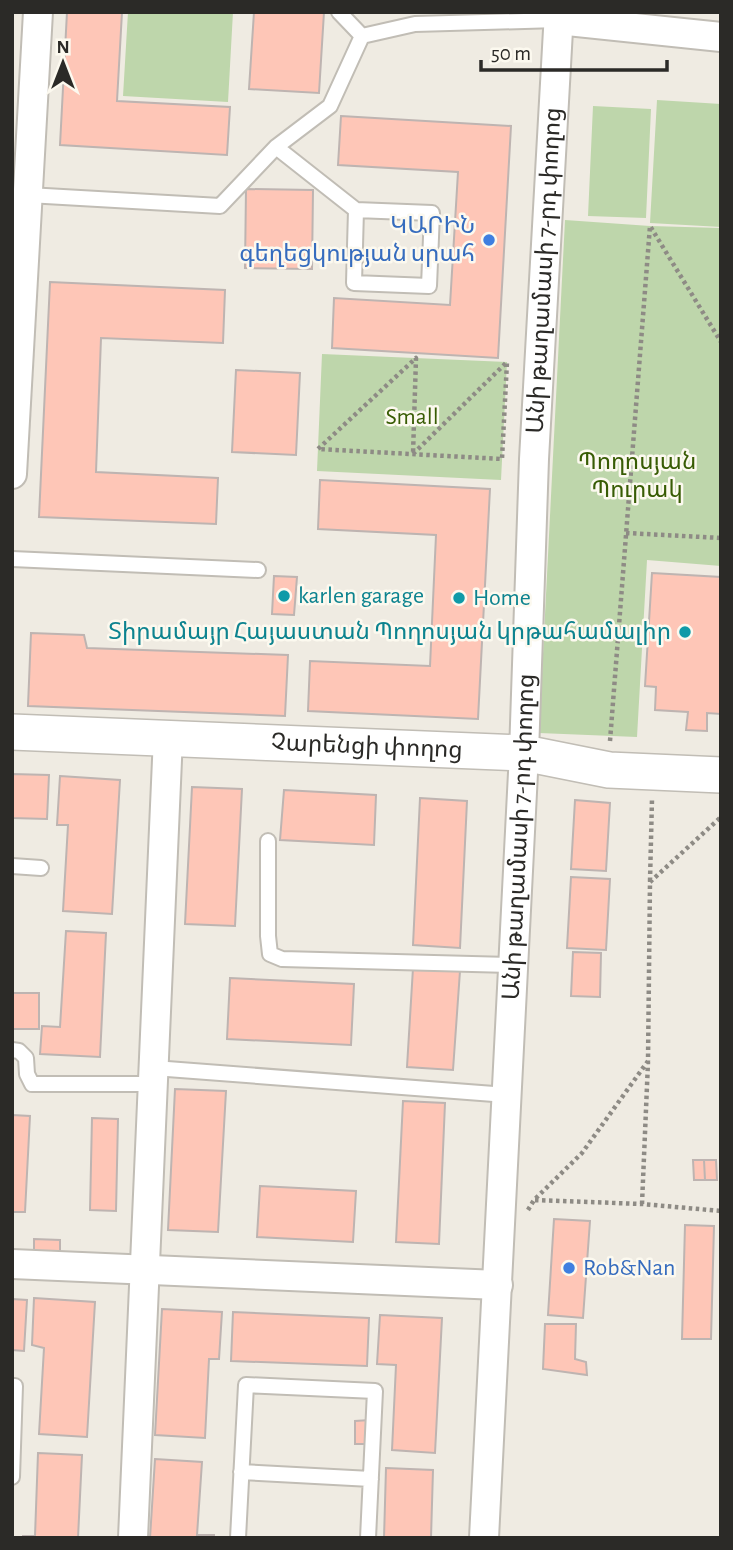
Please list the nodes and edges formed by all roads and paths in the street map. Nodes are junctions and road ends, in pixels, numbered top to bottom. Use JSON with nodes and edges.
{"nodes":[{"id":1,"x":38,"y":12,"type":"edge"},
{"id":2,"x":339,"y":12,"type":"edge"},
{"id":3,"x":559,"y":16,"type":"edge"},
{"id":4,"x":362,"y":36,"type":"junction"},
{"id":5,"x":721,"y":37,"type":"edge"},
{"id":6,"x":276,"y":147,"type":"junction"},
{"id":7,"x":28,"y":195,"type":"junction"},
{"id":8,"x":356,"y":210,"type":"junction"},
{"id":9,"x":721,"y":342,"type":"edge"},
{"id":10,"x":413,"y":454,"type":"junction"},
{"id":11,"x":12,"y":474,"type":"edge"},
{"id":12,"x":626,"y":533,"type":"junction"},
{"id":13,"x":721,"y":538,"type":"edge"},
{"id":14,"x":12,"y":559,"type":"edge"},
{"id":15,"x":258,"y":570,"type":"dead end"},
{"id":16,"x":12,"y":732,"type":"edge"},
{"id":17,"x":168,"y":737,"type":"junction"},
{"id":18,"x":524,"y":753,"type":"junction"},
{"id":19,"x":609,"y":770,"type":"junction"},
{"id":20,"x":653,"y":771,"type":"junction"},
{"id":21,"x":721,"y":775,"type":"edge"},
{"id":22,"x":721,"y":817,"type":"edge"},
{"id":23,"x":268,"y":841,"type":"dead end"},
{"id":24,"x":12,"y":866,"type":"edge"},
{"id":25,"x":41,"y":868,"type":"dead end"},
{"id":26,"x":650,"y":882,"type":"junction"},
{"id":27,"x":514,"y":965,"type":"junction"},
{"id":28,"x":12,"y":1050,"type":"edge"},
{"id":29,"x":648,"y":1061,"type":"junction"},
{"id":30,"x":153,"y":1076,"type":"junction"},
{"id":31,"x":507,"y":1095,"type":"junction"},
{"id":32,"x":534,"y":1200,"type":"junction"},
{"id":33,"x":642,"y":1204,"type":"junction"},
{"id":34,"x":528,"y":1211,"type":"dead end"},
{"id":35,"x":721,"y":1212,"type":"edge"},
{"id":36,"x":12,"y":1264,"type":"edge"},
{"id":37,"x":145,"y":1269,"type":"junction"},
{"id":38,"x":498,"y":1285,"type":"junction"},
{"id":39,"x":12,"y":1385,"type":"edge"},
{"id":40,"x":242,"y":1472,"type":"junction"},
{"id":41,"x":12,"y":1477,"type":"edge"},
{"id":42,"x":370,"y":1479,"type":"junction"},
{"id":43,"x":133,"y":1538,"type":"edge"},
{"id":44,"x":238,"y":1538,"type":"edge"},
{"id":45,"x":368,"y":1538,"type":"edge"},
{"id":46,"x":484,"y":1538,"type":"edge"}],
"edges":[{"from":1,"to":7,"type":"street"},
{"from":2,"to":4,"type":"lane"},
{"from":3,"to":4,"type":"lane"},
{"from":3,"to":5,"type":"street"},
{"from":3,"to":18,"type":"street","name":"Անի թաղամասի 7-րդ փողոց"},
{"from":4,"to":6,"type":"lane"},
{"from":6,"to":7,"type":"lane"},
{"from":6,"to":8,"type":"lane"},
{"from":7,"to":11,"type":"street"},
{"from":8,"to":8,"type":"lane"},
{"from":9,"to":12,"type":"path"},
{"from":10,"to":10,"type":"path"},
{"from":10,"to":10,"type":"path"},
{"from":12,"to":13,"type":"path"},
{"from":12,"to":19,"type":"path"},
{"from":14,"to":15,"type":"lane"},
{"from":16,"to":17,"type":"street","name":"Չարենցի փողոց"},
{"from":17,"to":18,"type":"street","name":"Չարենցի փողոց"},
{"from":17,"to":30,"type":"street"},
{"from":18,"to":19,"type":"street","name":"Չարենցի փողոց"},
{"from":18,"to":27,"type":"street","name":"Անի թաղամասի 7-րդ փողոց"},
{"from":19,"to":20,"type":"street","name":"Չարենցի փողոց"},
{"from":20,"to":21,"type":"street","name":"Չարենցի փողոց"},
{"from":20,"to":26,"type":"path"},
{"from":22,"to":26,"type":"path"},
{"from":23,"to":27,"type":"lane"},
{"from":24,"to":25,"type":"lane"},
{"from":26,"to":29,"type":"path"},
{"from":27,"to":31,"type":"street","name":"Անի թաղամասի 7-րդ փողոց"},
{"from":28,"to":30,"type":"lane"},
{"from":29,"to":32,"type":"path"},
{"from":29,"to":33,"type":"path"},
{"from":30,"to":31,"type":"lane"},
{"from":30,"to":37,"type":"street"},
{"from":31,"to":38,"type":"street","name":"Անի թաղամասի 7-րդ փողոց"},
{"from":32,"to":33,"type":"path"},
{"from":32,"to":34,"type":"path"},
{"from":33,"to":35,"type":"path"},
{"from":36,"to":37,"type":"street"},
{"from":37,"to":38,"type":"street"},
{"from":37,"to":43,"type":"street"},
{"from":38,"to":46,"type":"street","name":"Անի թաղամասի 7-րդ փողոց"},
{"from":39,"to":41,"type":"lane"},
{"from":40,"to":42,"type":"lane"},
{"from":40,"to":42,"type":"lane"},
{"from":40,"to":44,"type":"lane"},
{"from":42,"to":45,"type":"lane"}]}
